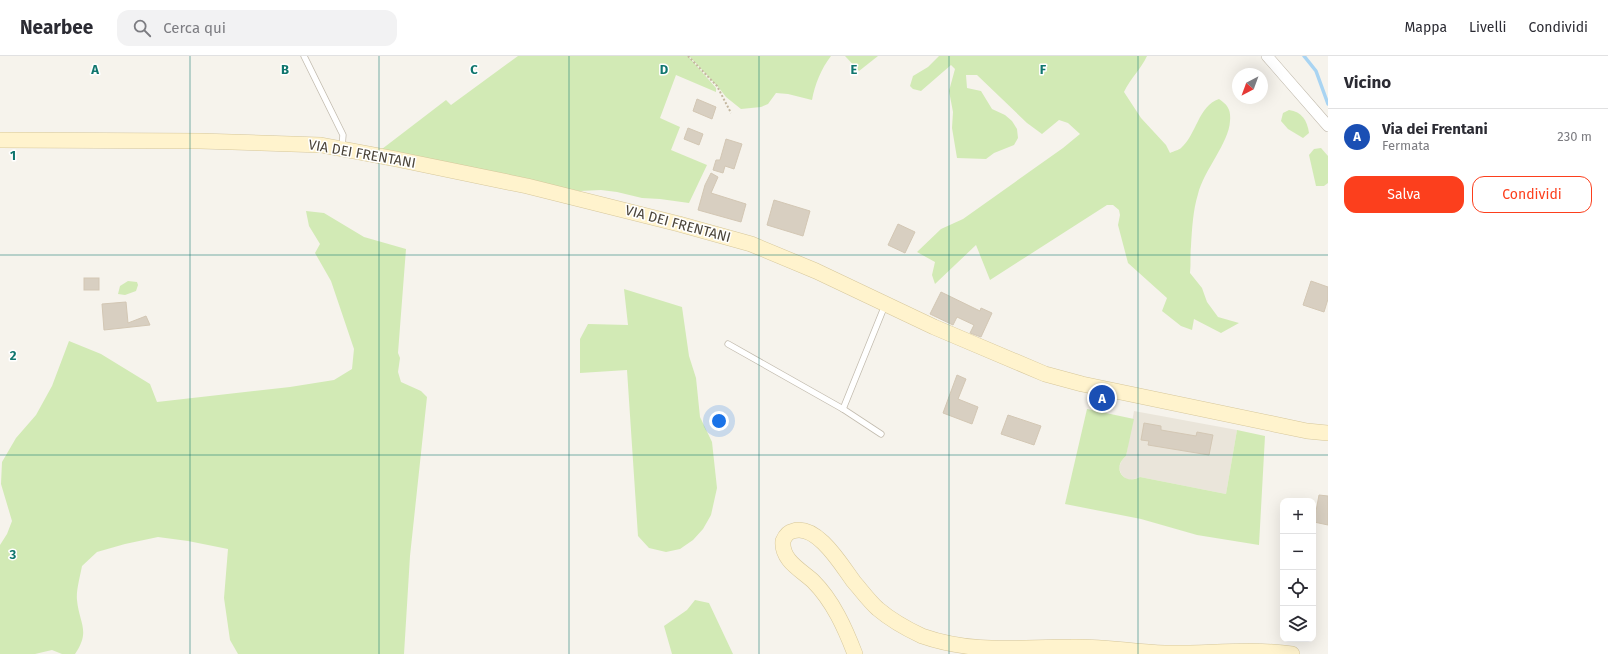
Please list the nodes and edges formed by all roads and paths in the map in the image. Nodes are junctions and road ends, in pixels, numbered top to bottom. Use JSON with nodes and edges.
{"nodes":[{"id":1,"x":304,"y":56,"type":"edge"},
{"id":2,"x":688,"y":56,"type":"edge"},
{"id":3,"x":1267,"y":56,"type":"edge"},
{"id":4,"x":731,"y":113,"type":"dead end"},
{"id":5,"x":1328,"y":126,"type":"edge"},
{"id":6,"x":0,"y":140,"type":"edge"},
{"id":7,"x":342,"y":148,"type":"junction"},
{"id":8,"x":886,"y":305,"type":"junction"},
{"id":9,"x":728,"y":344,"type":"dead end"},
{"id":10,"x":843,"y":410,"type":"junction"},
{"id":11,"x":1328,"y":433,"type":"edge"},
{"id":12,"x":881,"y":434,"type":"dead end"},
{"id":13,"x":855,"y":654,"type":"edge"},
{"id":14,"x":1292,"y":654,"type":"edge"}],
"edges":[{"from":1,"to":7,"type":"lane"},
{"from":2,"to":4,"type":"path"},
{"from":3,"to":5,"type":"street"},
{"from":6,"to":7,"type":"main road","name":"VIA DEI FRENTANI"},
{"from":7,"to":8,"type":"main road","name":"VIA DEI FRENTANI"},
{"from":8,"to":10,"type":"lane"},
{"from":8,"to":11,"type":"main road","name":"VIA DEI FRENTANI"},
{"from":9,"to":10,"type":"lane"},
{"from":10,"to":12,"type":"lane"},
{"from":13,"to":14,"type":"main road"}]}
